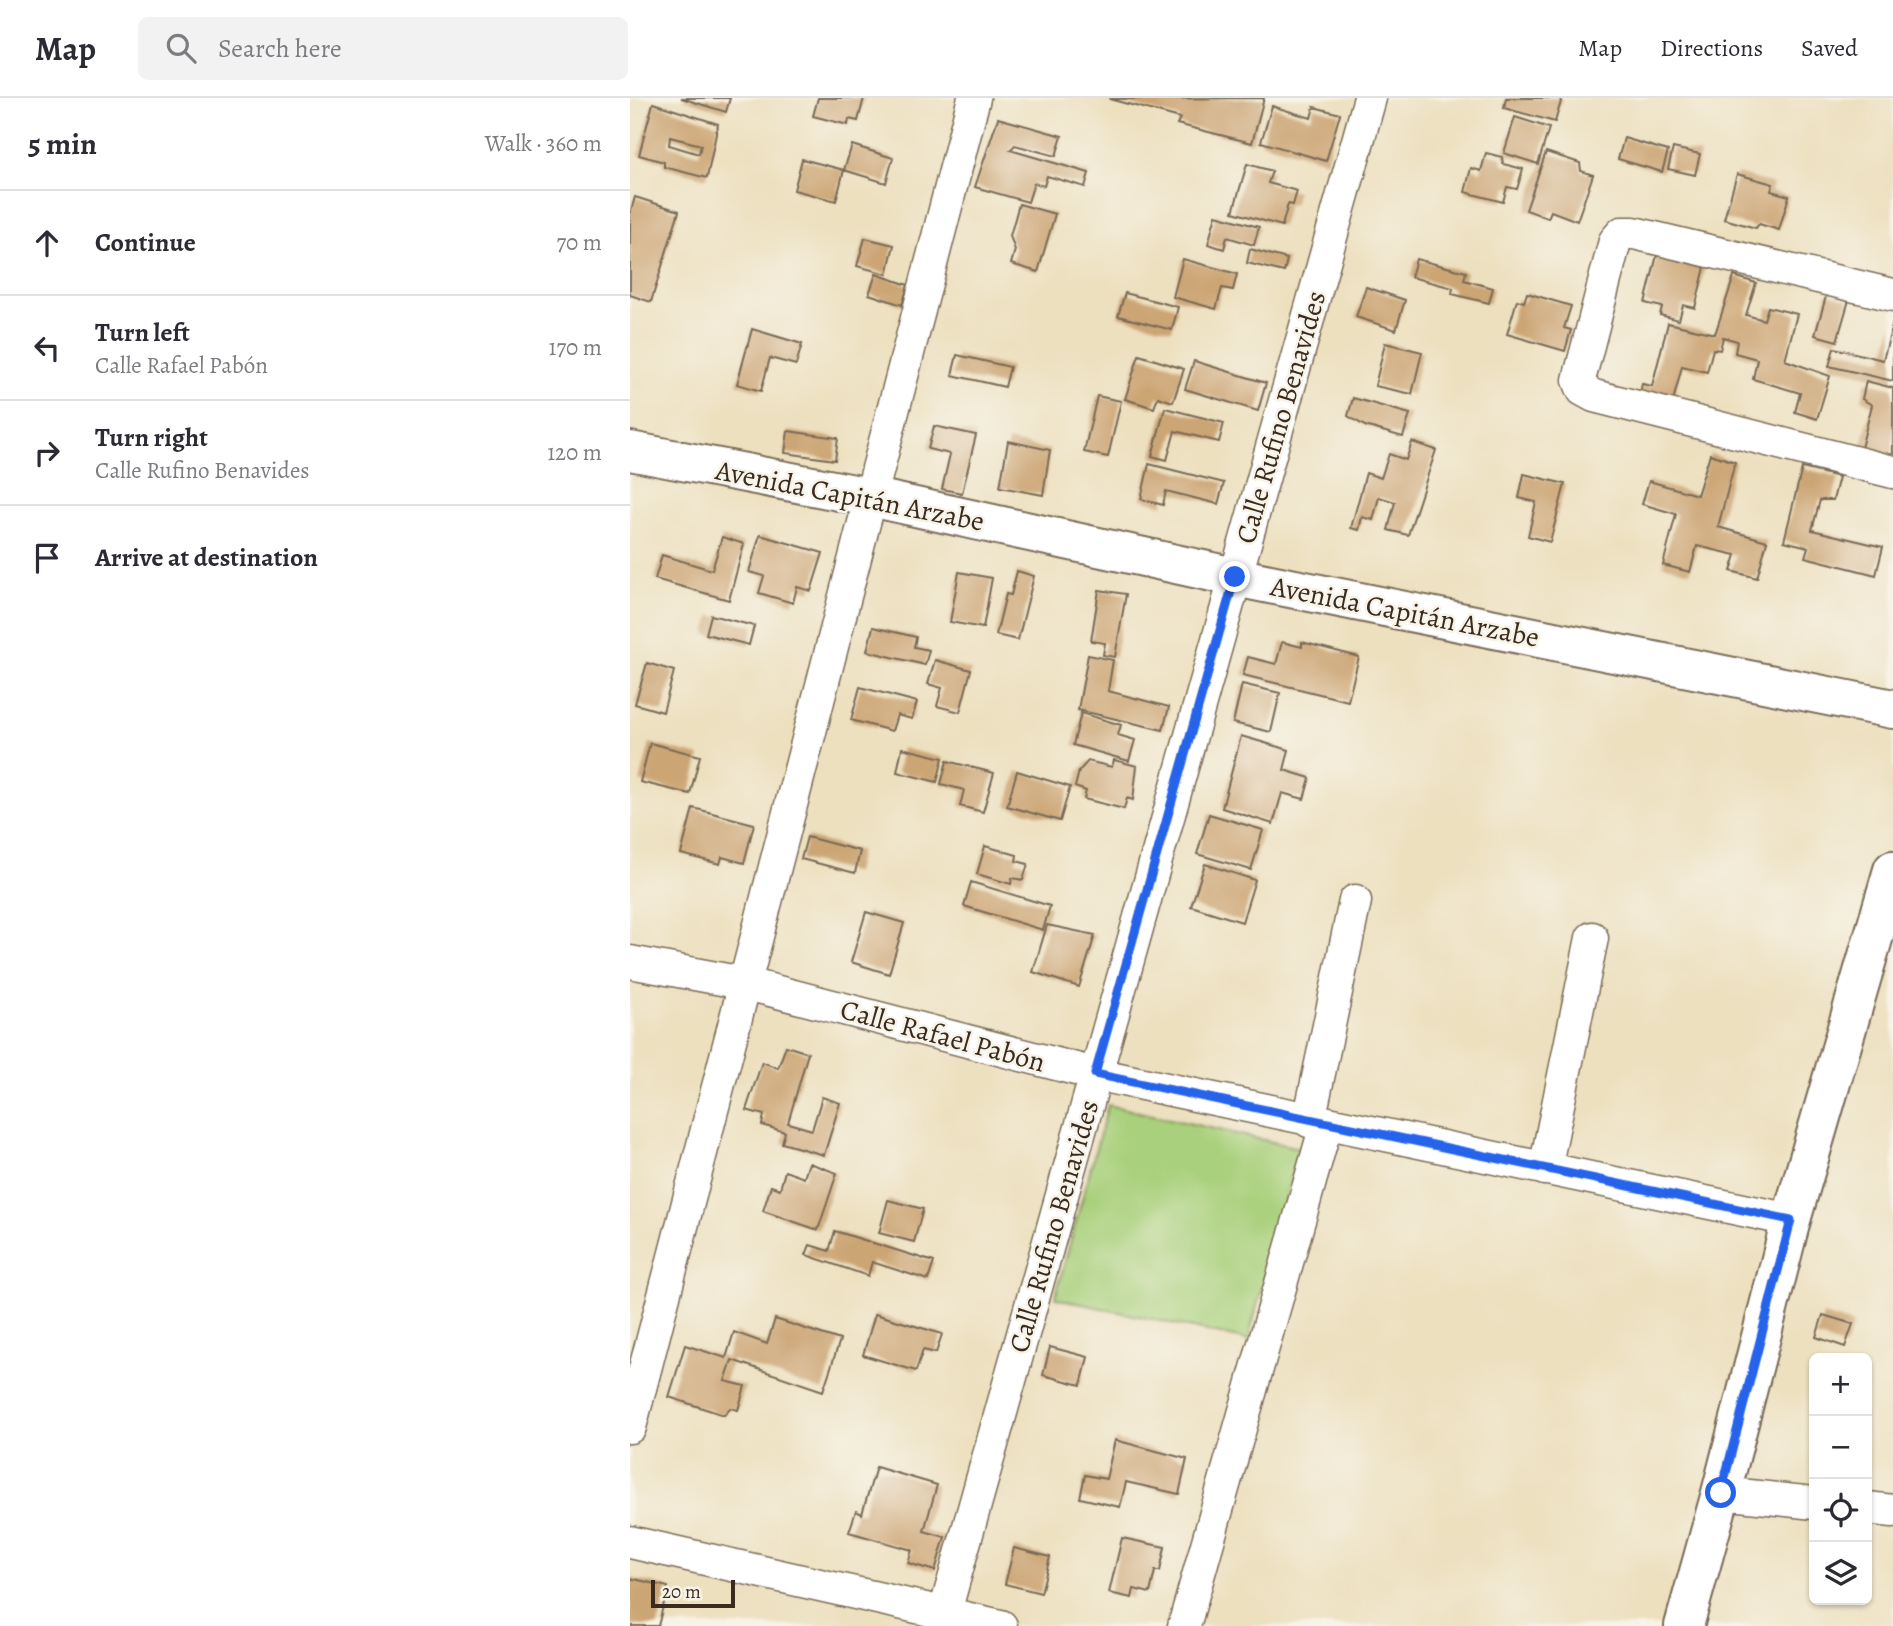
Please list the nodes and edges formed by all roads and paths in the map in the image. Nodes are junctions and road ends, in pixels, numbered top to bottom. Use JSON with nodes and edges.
{"nodes":[{"id":1,"x":974,"y":98,"type":"edge"},
{"id":2,"x":1370,"y":98,"type":"edge"},
{"id":3,"x":1893,"y":295,"type":"edge"},
{"id":4,"x":630,"y":452,"type":"edge"},
{"id":5,"x":1893,"y":472,"type":"edge"},
{"id":6,"x":870,"y":497,"type":"junction"},
{"id":7,"x":1235,"y":577,"type":"junction"},
{"id":8,"x":1893,"y":709,"type":"edge"},
{"id":9,"x":1893,"y":870,"type":"edge"},
{"id":10,"x":1355,"y":901,"type":"dead end"},
{"id":11,"x":1592,"y":938,"type":"dead end"},
{"id":12,"x":630,"y":962,"type":"edge"},
{"id":13,"x":743,"y":983,"type":"junction"},
{"id":14,"x":1095,"y":1074,"type":"junction"},
{"id":15,"x":1318,"y":1123,"type":"junction"},
{"id":16,"x":1545,"y":1169,"type":"junction"},
{"id":17,"x":1791,"y":1220,"type":"junction"},
{"id":18,"x":630,"y":1427,"type":"edge"},
{"id":19,"x":1721,"y":1493,"type":"junction"},
{"id":20,"x":1809,"y":1502,"type":"edge"},
{"id":21,"x":1872,"y":1509,"type":"edge"},
{"id":22,"x":1893,"y":1511,"type":"edge"},
{"id":23,"x":630,"y":1542,"type":"edge"},
{"id":24,"x":942,"y":1620,"type":"edge"},
{"id":25,"x":1001,"y":1626,"type":"edge"},
{"id":26,"x":1184,"y":1626,"type":"edge"},
{"id":27,"x":1684,"y":1626,"type":"edge"}],
"edges":[{"from":1,"to":6,"type":"street"},
{"from":2,"to":7,"type":"street","name":"Calle Rufino Benavides"},
{"from":3,"to":5,"type":"street"},
{"from":4,"to":6,"type":"main road","name":"Avenida Capitán Arzabe"},
{"from":6,"to":7,"type":"main road","name":"Avenida Capitán Arzabe"},
{"from":6,"to":13,"type":"street"},
{"from":7,"to":8,"type":"main road","name":"Avenida Capitán Arzabe"},
{"from":7,"to":14,"type":"street","name":"Calle Rufino Benavides"},
{"from":9,"to":17,"type":"main road"},
{"from":10,"to":15,"type":"street"},
{"from":11,"to":16,"type":"street"},
{"from":12,"to":13,"type":"street","name":"Calle Rafael Pabón"},
{"from":13,"to":14,"type":"street","name":"Calle Rafael Pabón"},
{"from":13,"to":18,"type":"street"},
{"from":14,"to":15,"type":"street","name":"Calle Rafael Pabón"},
{"from":14,"to":24,"type":"street","name":"Calle Rufino Benavides"},
{"from":15,"to":16,"type":"street","name":"Calle Rafael Pabón"},
{"from":15,"to":26,"type":"street"},
{"from":16,"to":17,"type":"street","name":"Calle Rafael Pabón"},
{"from":17,"to":19,"type":"main road"},
{"from":19,"to":20,"type":"street"},
{"from":19,"to":27,"type":"main road"},
{"from":21,"to":22,"type":"street"},
{"from":23,"to":24,"type":"street"},
{"from":24,"to":25,"type":"street"}]}
